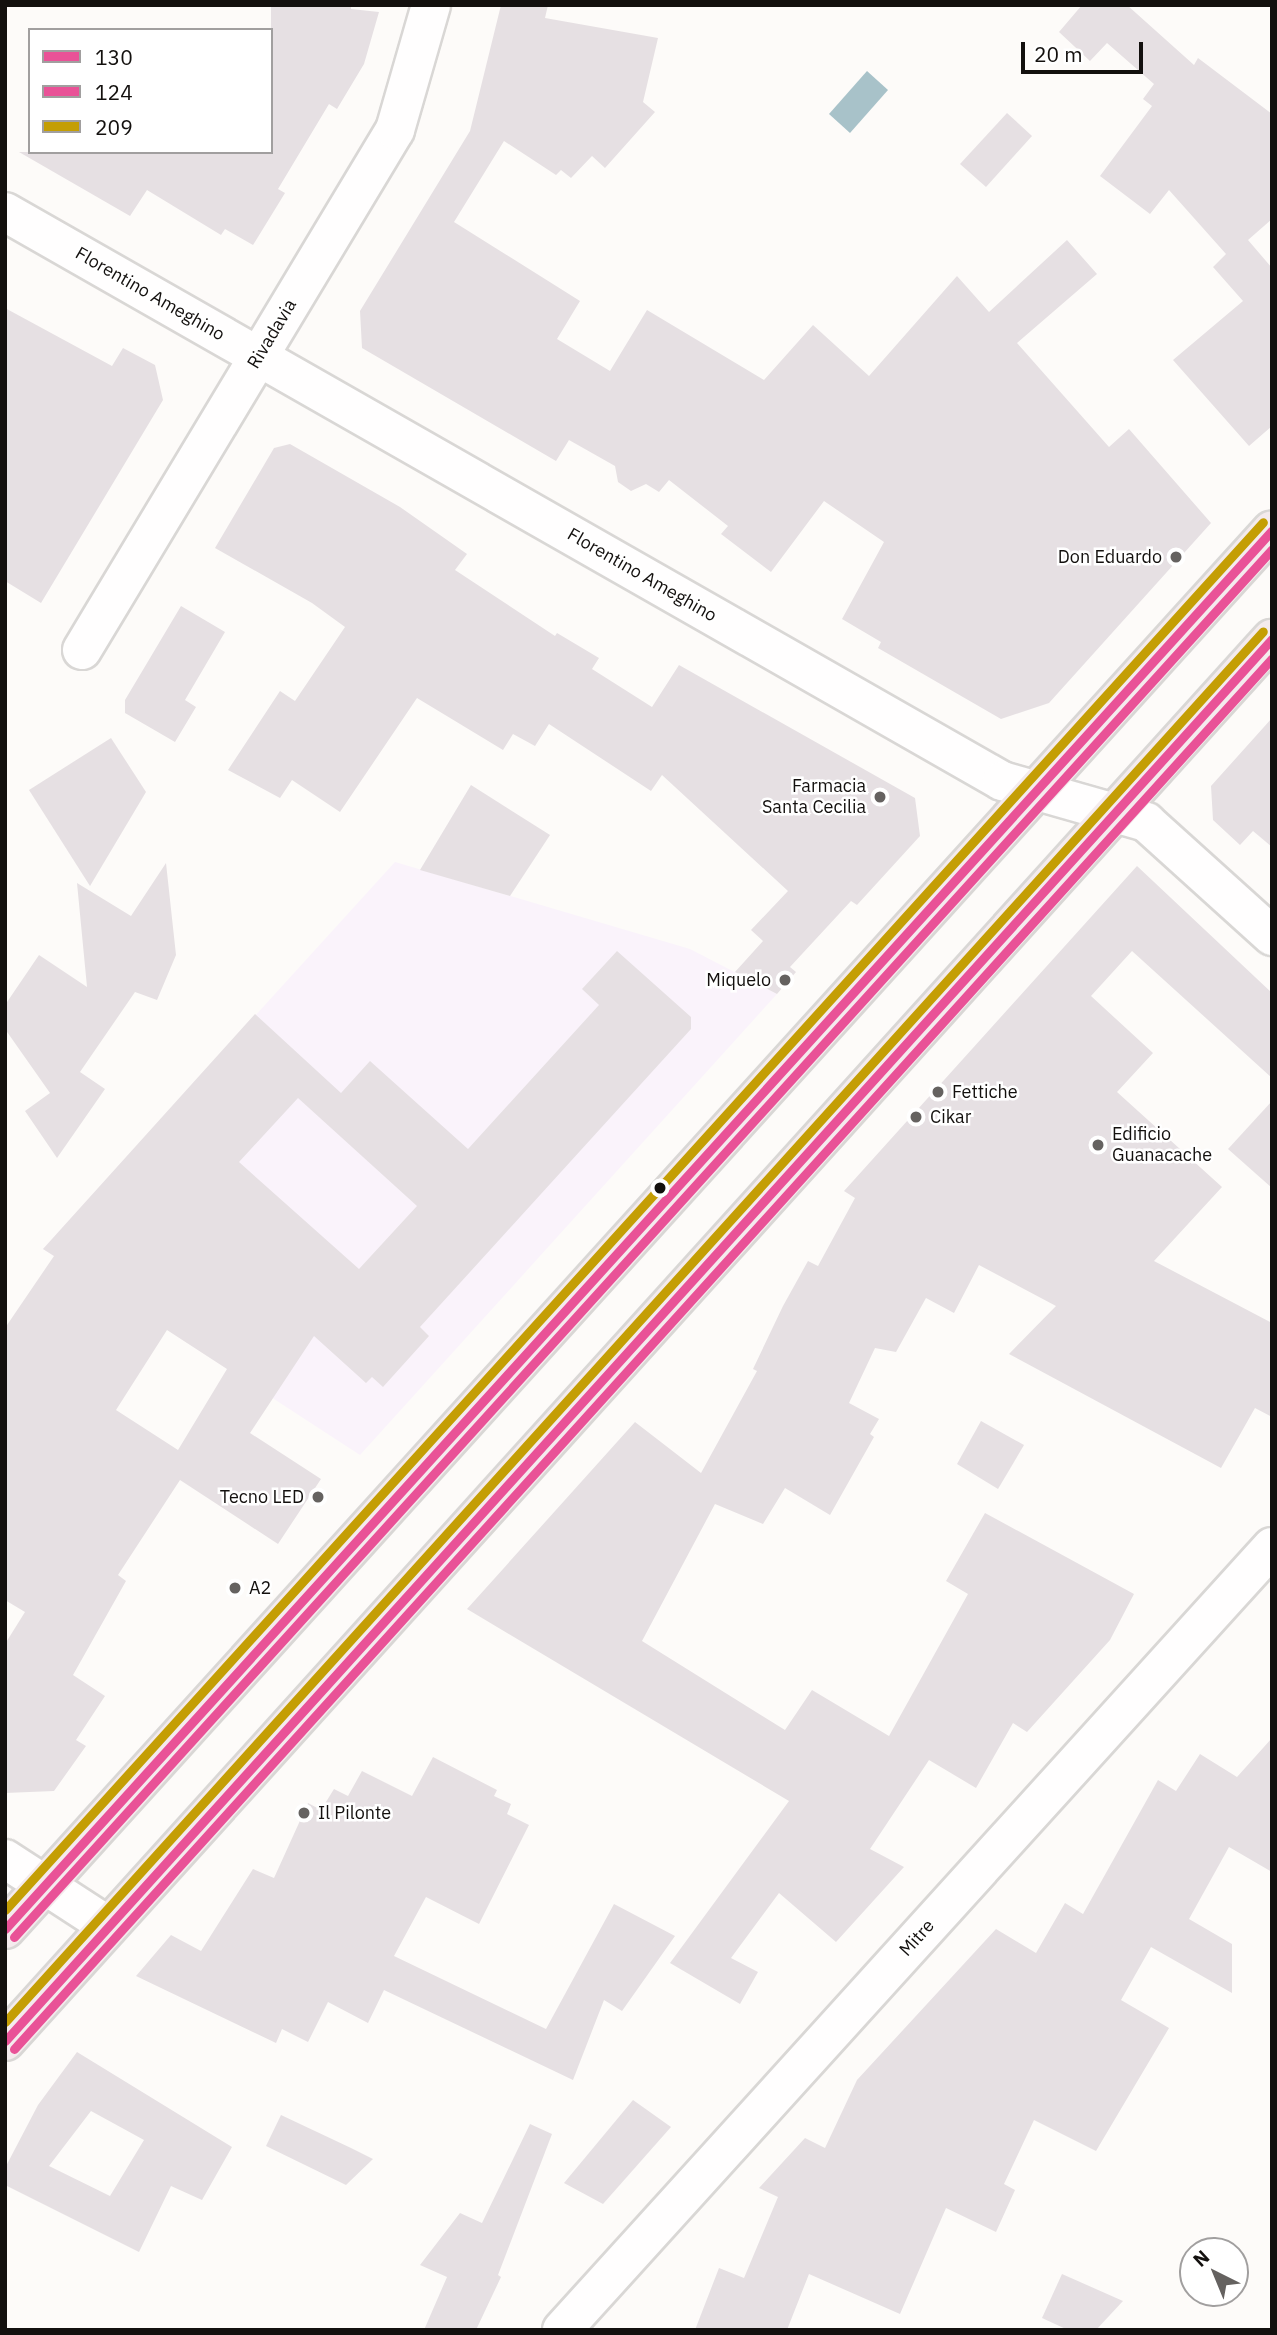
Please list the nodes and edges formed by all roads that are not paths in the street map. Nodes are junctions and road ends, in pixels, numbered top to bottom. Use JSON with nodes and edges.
{"nodes":[{"id":1,"x":431,"y":5,"type":"edge"},
{"id":2,"x":5,"y":212,"type":"edge"},
{"id":3,"x":258,"y":356,"type":"junction"},
{"id":4,"x":1272,"y":530,"type":"edge"},
{"id":5,"x":1272,"y":639,"type":"edge"},
{"id":6,"x":82,"y":650,"type":"dead end"},
{"id":7,"x":1036,"y":790,"type":"junction"},
{"id":8,"x":1115,"y":813,"type":"junction"},
{"id":9,"x":1272,"y":936,"type":"edge"},
{"id":10,"x":1272,"y":1547,"type":"edge"},
{"id":11,"x":5,"y":1859,"type":"edge"},
{"id":12,"x":45,"y":1885,"type":"junction"},
{"id":13,"x":108,"y":1926,"type":"junction"},
{"id":14,"x":5,"y":1929,"type":"edge"},
{"id":15,"x":5,"y":2041,"type":"edge"},
{"id":16,"x":562,"y":2330,"type":"edge"}],
"edges":[{"from":1,"to":3,"type":"street","name":"Rivadavia"},
{"from":2,"to":3,"type":"street","name":"Florentino Ameghino"},
{"from":3,"to":6,"type":"street","name":"Rivadavia"},
{"from":3,"to":7,"type":"street","name":"Florentino Ameghino"},
{"from":4,"to":7,"type":"main road"},
{"from":5,"to":8,"type":"main road"},
{"from":7,"to":8,"type":"street","name":"Florentino Ameghino"},
{"from":7,"to":12,"type":"main road"},
{"from":8,"to":9,"type":"street","name":"Florentino Ameghino"},
{"from":8,"to":13,"type":"main road"},
{"from":10,"to":16,"type":"street","name":"Mitre"},
{"from":11,"to":12,"type":"street"},
{"from":12,"to":13,"type":"street"},
{"from":12,"to":14,"type":"main road"},
{"from":13,"to":15,"type":"main road"}]}
